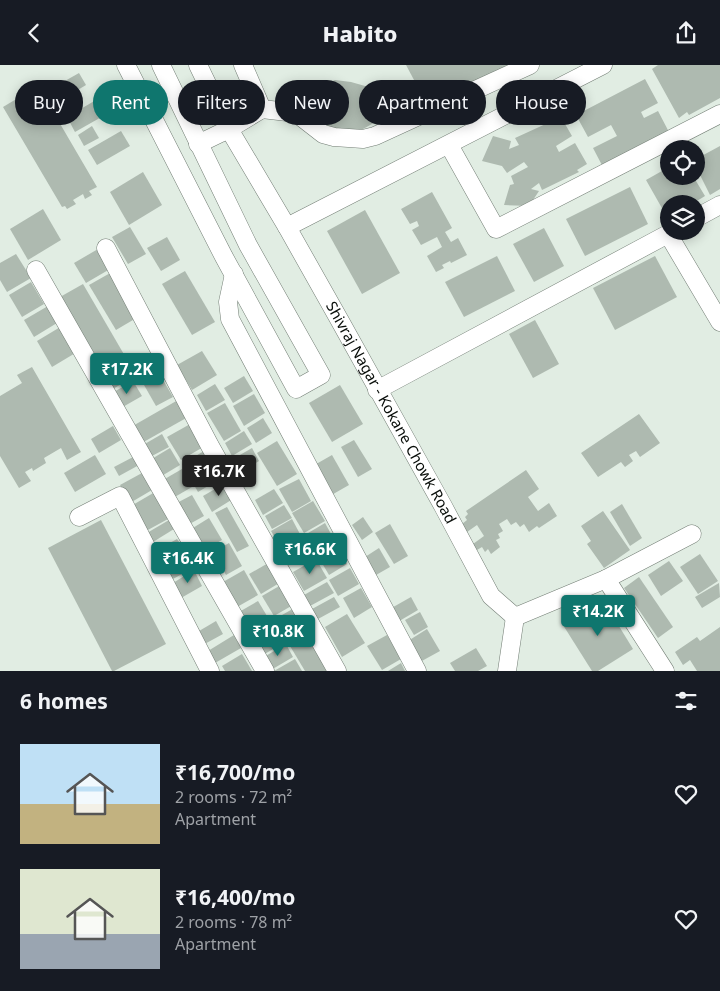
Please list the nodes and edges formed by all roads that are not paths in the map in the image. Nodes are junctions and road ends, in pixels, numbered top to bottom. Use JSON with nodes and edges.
{"nodes":[{"id":1,"x":126,"y":65,"type":"edge"},
{"id":2,"x":161,"y":65,"type":"edge"},
{"id":3,"x":198,"y":65,"type":"edge"},
{"id":4,"x":243,"y":65,"type":"edge"},
{"id":5,"x":530,"y":65,"type":"edge"},
{"id":6,"x":603,"y":65,"type":"edge"},
{"id":7,"x":249,"y":80,"type":"edge"},
{"id":8,"x":265,"y":109,"type":"edge"},
{"id":9,"x":720,"y":114,"type":"edge"},
{"id":10,"x":236,"y":125,"type":"edge"},
{"id":11,"x":229,"y":129,"type":"junction"},
{"id":12,"x":198,"y":143,"type":"junction"},
{"id":13,"x":449,"y":145,"type":"junction"},
{"id":14,"x":720,"y":205,"type":"edge"},
{"id":15,"x":705,"y":213,"type":"edge"},
{"id":16,"x":287,"y":227,"type":"junction"},
{"id":17,"x":660,"y":237,"type":"edge"},
{"id":18,"x":674,"y":240,"type":"edge"},
{"id":19,"x":248,"y":245,"type":"junction"},
{"id":20,"x":106,"y":248,"type":"dead end"},
{"id":21,"x":224,"y":257,"type":"junction"},
{"id":22,"x":36,"y":270,"type":"dead end"},
{"id":23,"x":234,"y":275,"type":"junction"},
{"id":24,"x":720,"y":322,"type":"edge"},
{"id":25,"x":377,"y":390,"type":"junction"},
{"id":26,"x":79,"y":517,"type":"dead end"},
{"id":27,"x":692,"y":534,"type":"dead end"},
{"id":28,"x":606,"y":579,"type":"junction"},
{"id":29,"x":516,"y":617,"type":"junction"},
{"id":30,"x":210,"y":671,"type":"edge"},
{"id":31,"x":265,"y":671,"type":"edge"},
{"id":32,"x":338,"y":671,"type":"edge"},
{"id":33,"x":417,"y":671,"type":"edge"},
{"id":34,"x":507,"y":671,"type":"edge"},
{"id":35,"x":665,"y":671,"type":"edge"}],
"edges":[{"from":1,"to":21,"type":"street"},
{"from":2,"to":12,"type":"street"},
{"from":3,"to":11,"type":"street","name":"Shivraj Nagar - Kokane Chowk Road"},
{"from":4,"to":7,"type":"street"},
{"from":5,"to":8,"type":"street"},
{"from":6,"to":13,"type":"street"},
{"from":9,"to":13,"type":"street"},
{"from":10,"to":11,"type":"street"},
{"from":11,"to":12,"type":"street"},
{"from":11,"to":16,"type":"street","name":"Shivraj Nagar - Kokane Chowk Road"},
{"from":12,"to":19,"type":"street"},
{"from":13,"to":16,"type":"street"},
{"from":14,"to":15,"type":"street"},
{"from":16,"to":25,"type":"street","name":"Shivraj Nagar - Kokane Chowk Road"},
{"from":17,"to":25,"type":"street"},
{"from":18,"to":24,"type":"street"},
{"from":19,"to":21,"type":"street"},
{"from":19,"to":23,"type":"street"},
{"from":20,"to":32,"type":"street"},
{"from":21,"to":23,"type":"street"},
{"from":22,"to":31,"type":"street"},
{"from":23,"to":33,"type":"street"},
{"from":25,"to":29,"type":"street","name":"Shivraj Nagar - Kokane Chowk Road"},
{"from":26,"to":30,"type":"street"},
{"from":27,"to":28,"type":"street"},
{"from":28,"to":29,"type":"street"},
{"from":28,"to":35,"type":"street"},
{"from":29,"to":34,"type":"street"}]}
